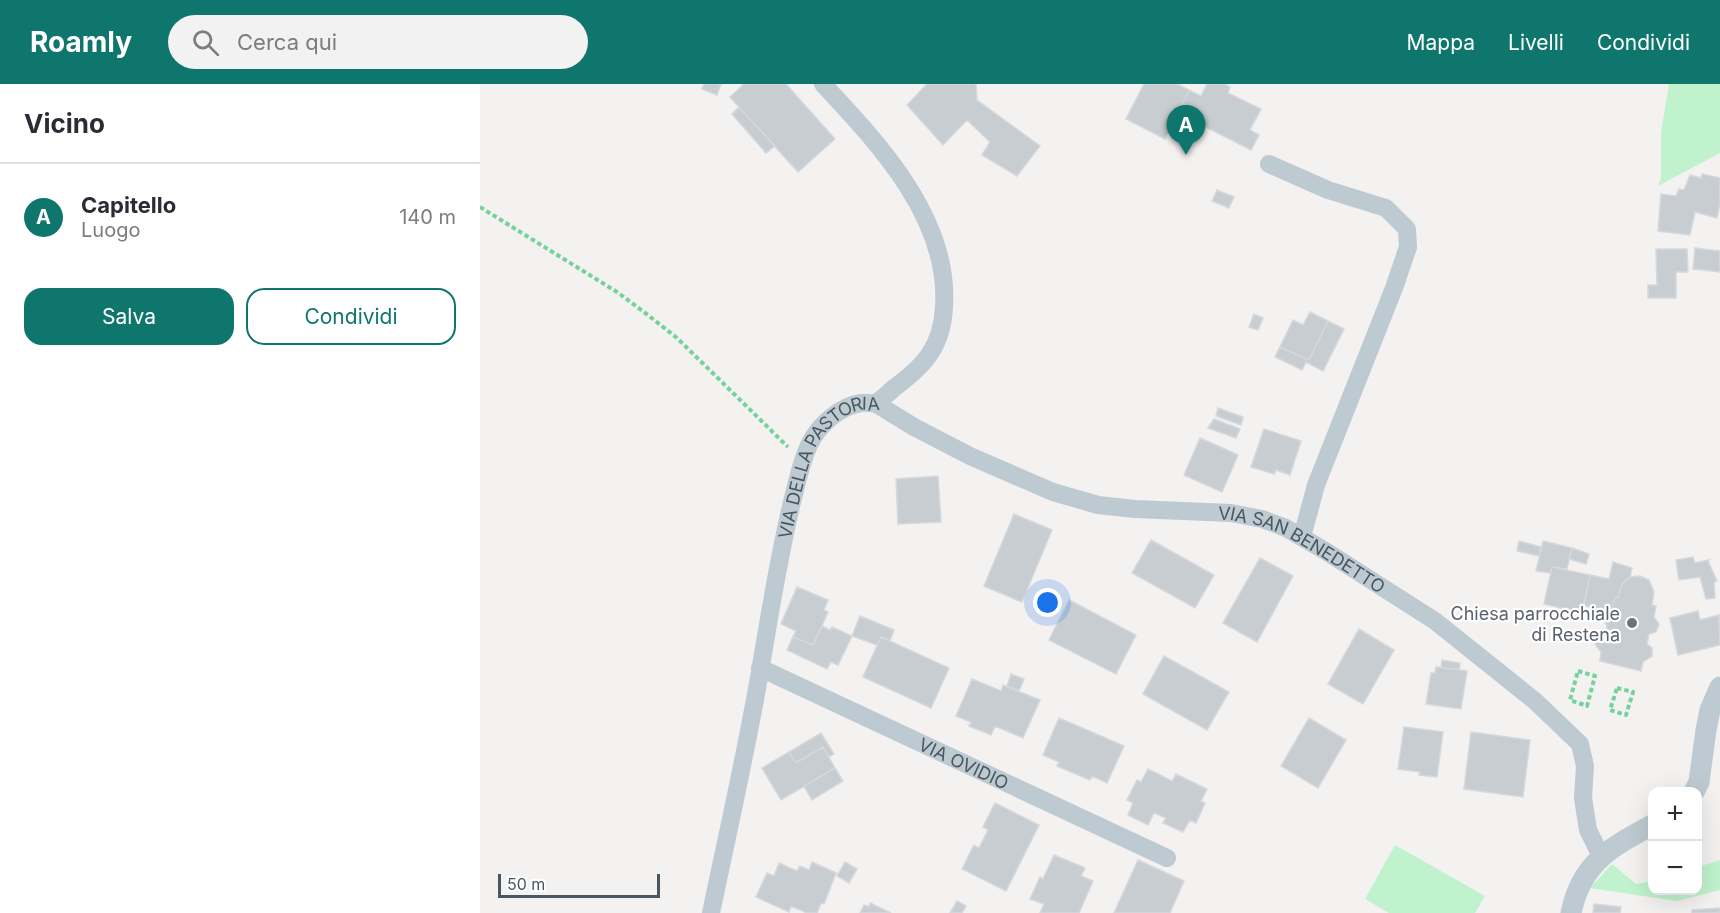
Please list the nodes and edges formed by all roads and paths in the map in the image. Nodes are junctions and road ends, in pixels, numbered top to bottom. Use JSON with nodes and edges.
{"nodes":[{"id":1,"x":823,"y":84,"type":"edge"},
{"id":2,"x":1269,"y":164,"type":"dead end"},
{"id":3,"x":480,"y":207,"type":"edge"},
{"id":4,"x":875,"y":403,"type":"junction"},
{"id":5,"x":804,"y":461,"type":"junction"},
{"id":6,"x":1302,"y":537,"type":"junction"},
{"id":7,"x":760,"y":668,"type":"junction"},
{"id":8,"x":1578,"y":671,"type":"joint"},
{"id":9,"x":1720,"y":687,"type":"edge"},
{"id":10,"x":1617,"y":688,"type":"joint"},
{"id":11,"x":1696,"y":787,"type":"edge"},
{"id":12,"x":1648,"y":828,"type":"edge"},
{"id":13,"x":1601,"y":856,"type":"junction"},
{"id":14,"x":1167,"y":858,"type":"dead end"},
{"id":15,"x":711,"y":913,"type":"edge"},
{"id":16,"x":1571,"y":913,"type":"edge"}],
"edges":[{"from":1,"to":4,"type":"street","name":"VIA DELLA PASTORIA"},
{"from":2,"to":6,"type":"street"},
{"from":3,"to":5,"type":"path"},
{"from":4,"to":5,"type":"street","name":"VIA DELLA PASTORIA"},
{"from":4,"to":6,"type":"street","name":"VIA SAN BENEDETTO"},
{"from":5,"to":7,"type":"street","name":"VIA DELLA PASTORIA"},
{"from":6,"to":13,"type":"street","name":"VIA SAN BENEDETTO"},
{"from":7,"to":14,"type":"street","name":"VIA OVIDIO"},
{"from":7,"to":15,"type":"street","name":"VIA DELLA PASTORIA"},
{"from":8,"to":8,"type":"path"},
{"from":9,"to":11,"type":"street"},
{"from":10,"to":10,"type":"path"},
{"from":12,"to":13,"type":"street"},
{"from":13,"to":16,"type":"street"}]}
